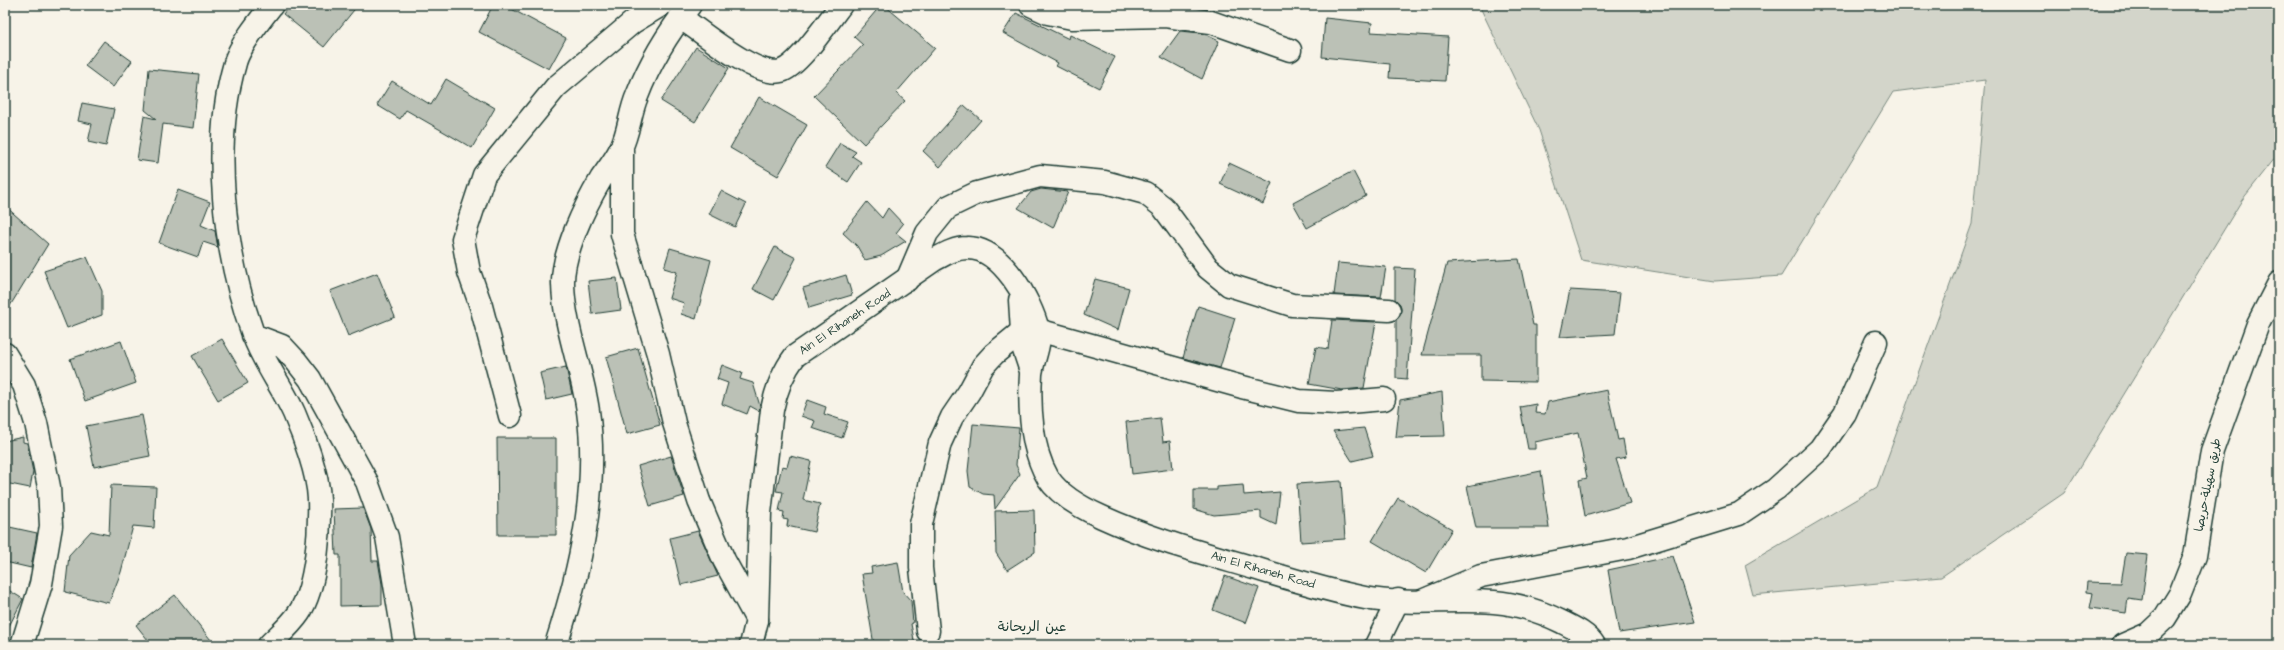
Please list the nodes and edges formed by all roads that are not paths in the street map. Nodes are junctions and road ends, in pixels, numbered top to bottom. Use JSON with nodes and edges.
{"nodes":[{"id":1,"x":272,"y":5,"type":"edge"},
{"id":2,"x":661,"y":5,"type":"edge"},
{"id":3,"x":841,"y":5,"type":"edge"},
{"id":4,"x":1031,"y":5,"type":"edge"},
{"id":5,"x":685,"y":11,"type":"edge"},
{"id":6,"x":1290,"y":50,"type":"dead end"},
{"id":7,"x":622,"y":146,"type":"junction"},
{"id":8,"x":907,"y":280,"type":"junction"},
{"id":9,"x":2279,"y":283,"type":"edge"},
{"id":10,"x":1389,"y":310,"type":"dead end"},
{"id":11,"x":253,"y":335,"type":"junction"},
{"id":12,"x":1030,"y":338,"type":"junction"},
{"id":13,"x":1876,"y":342,"type":"dead end"},
{"id":14,"x":5,"y":354,"type":"edge"},
{"id":15,"x":1384,"y":400,"type":"dead end"},
{"id":16,"x":510,"y":416,"type":"dead end"},
{"id":17,"x":1398,"y":600,"type":"junction"},
{"id":18,"x":1422,"y":601,"type":"junction"},
{"id":19,"x":757,"y":620,"type":"junction"},
{"id":20,"x":928,"y":631,"type":"dead end"},
{"id":21,"x":22,"y":645,"type":"edge"},
{"id":22,"x":269,"y":645,"type":"edge"},
{"id":23,"x":405,"y":645,"type":"edge"},
{"id":24,"x":556,"y":645,"type":"edge"},
{"id":25,"x":751,"y":645,"type":"edge"},
{"id":26,"x":1376,"y":645,"type":"edge"},
{"id":27,"x":1594,"y":645,"type":"edge"},
{"id":28,"x":2123,"y":645,"type":"edge"}],
"edges":[{"from":1,"to":11,"type":"street"},
{"from":2,"to":16,"type":"street"},
{"from":3,"to":5,"type":"street"},
{"from":4,"to":6,"type":"street"},
{"from":5,"to":7,"type":"street"},
{"from":7,"to":19,"type":"street"},
{"from":7,"to":24,"type":"street"},
{"from":8,"to":10,"type":"street"},
{"from":8,"to":12,"type":"street","name":"Ain El Rihaneh Road"},
{"from":8,"to":19,"type":"street","name":"Ain El Rihaneh Road"},
{"from":9,"to":28,"type":"street","name":"طريق سهيلة-حريصا"},
{"from":11,"to":22,"type":"street"},
{"from":11,"to":23,"type":"street"},
{"from":12,"to":15,"type":"street"},
{"from":12,"to":17,"type":"street","name":"Ain El Rihaneh Road"},
{"from":12,"to":20,"type":"street"},
{"from":13,"to":18,"type":"street"},
{"from":14,"to":21,"type":"street"},
{"from":17,"to":18,"type":"street","name":"Ain El Rihaneh Road"},
{"from":17,"to":26,"type":"street"},
{"from":18,"to":27,"type":"street","name":"Ain El Rihaneh Road"},
{"from":19,"to":25,"type":"street","name":"Ain El Rihaneh Road"}]}
